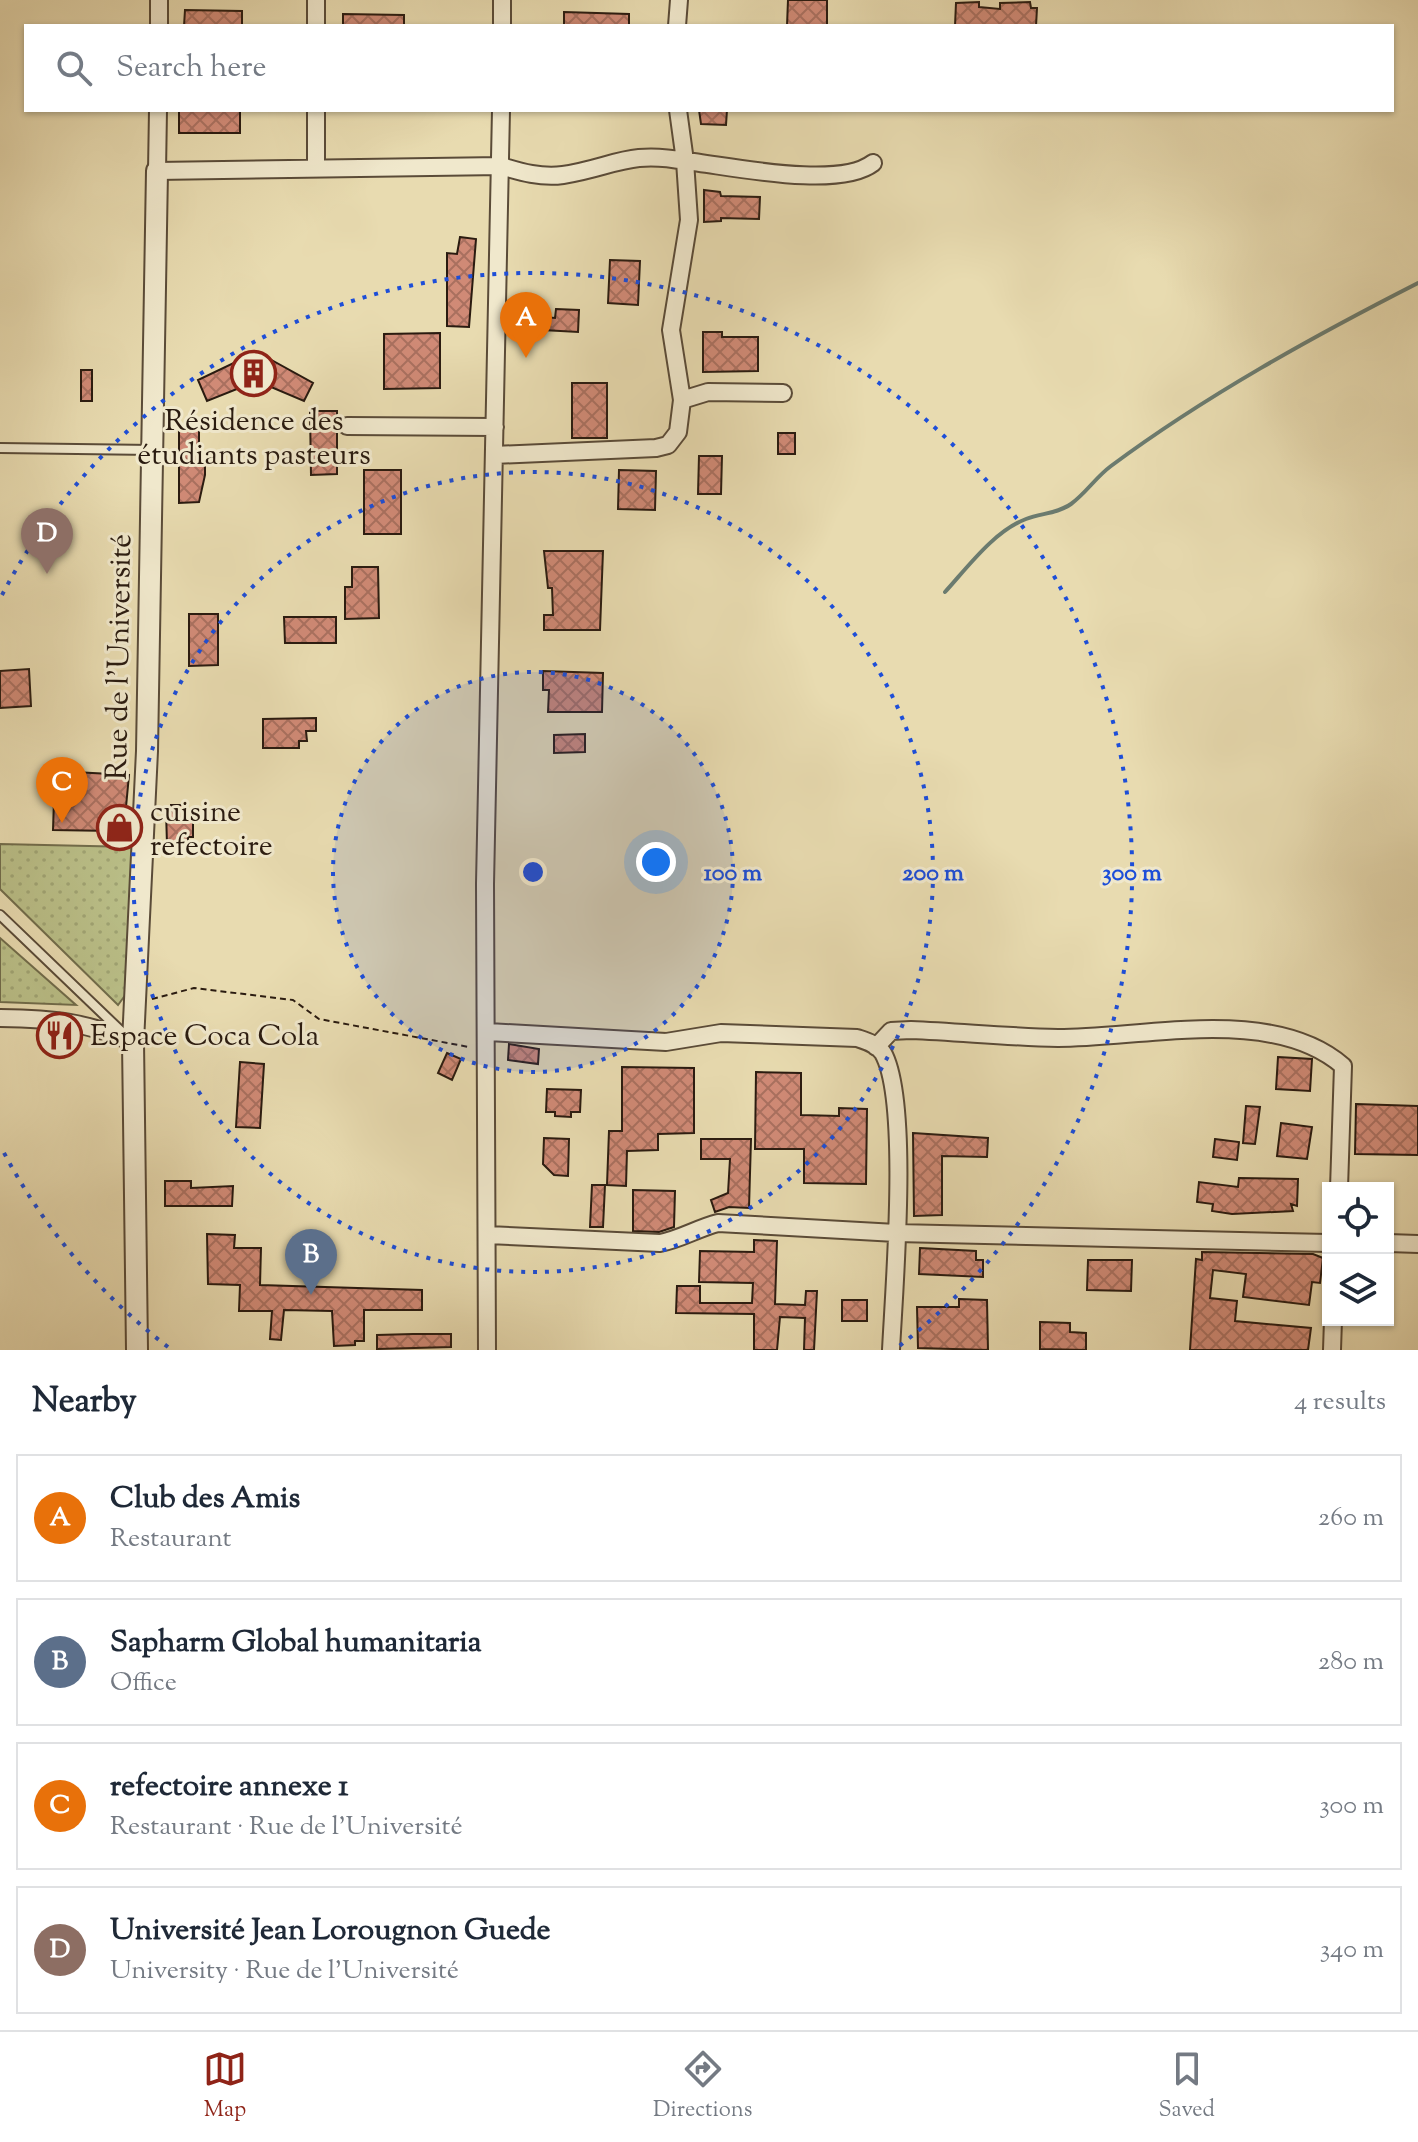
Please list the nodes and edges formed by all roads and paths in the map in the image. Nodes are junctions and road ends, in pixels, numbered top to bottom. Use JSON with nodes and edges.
{"nodes":[{"id":1,"x":159,"y":0,"type":"edge"},
{"id":2,"x":316,"y":0,"type":"edge"},
{"id":3,"x":502,"y":0,"type":"edge"},
{"id":4,"x":679,"y":0,"type":"edge"},
{"id":5,"x":159,"y":24,"type":"edge"},
{"id":6,"x":316,"y":24,"type":"edge"},
{"id":7,"x":502,"y":24,"type":"edge"},
{"id":8,"x":677,"y":24,"type":"edge"},
{"id":9,"x":158,"y":112,"type":"edge"},
{"id":10,"x":316,"y":112,"type":"edge"},
{"id":11,"x":501,"y":112,"type":"edge"},
{"id":12,"x":678,"y":112,"type":"edge"},
{"id":13,"x":685,"y":161,"type":"junction"},
{"id":14,"x":873,"y":163,"type":"dead end"},
{"id":15,"x":316,"y":166,"type":"junction"},
{"id":16,"x":501,"y":166,"type":"junction"},
{"id":17,"x":157,"y":171,"type":"junction"},
{"id":18,"x":783,"y":393,"type":"dead end"},
{"id":19,"x":682,"y":400,"type":"junction"},
{"id":20,"x":347,"y":426,"type":"dead end"},
{"id":21,"x":495,"y":427,"type":"junction"},
{"id":22,"x":0,"y":448,"type":"edge"},
{"id":23,"x":153,"y":450,"type":"junction"},
{"id":24,"x":494,"y":455,"type":"junction"},
{"id":25,"x":0,"y":915,"type":"edge"},
{"id":26,"x":135,"y":1004,"type":"junction"},
{"id":27,"x":0,"y":1018,"type":"edge"},
{"id":28,"x":488,"y":1032,"type":"junction"},
{"id":29,"x":133,"y":1042,"type":"junction"},
{"id":30,"x":876,"y":1047,"type":"junction"},
{"id":31,"x":488,"y":1049,"type":"junction"},
{"id":32,"x":1339,"y":1182,"type":"edge"},
{"id":33,"x":896,"y":1233,"type":"junction"},
{"id":34,"x":488,"y":1235,"type":"junction"},
{"id":35,"x":1322,"y":1243,"type":"edge"},
{"id":36,"x":1394,"y":1243,"type":"edge"},
{"id":37,"x":1418,"y":1244,"type":"edge"},
{"id":38,"x":1333,"y":1326,"type":"edge"},
{"id":39,"x":137,"y":1350,"type":"edge"},
{"id":40,"x":487,"y":1350,"type":"edge"},
{"id":41,"x":891,"y":1350,"type":"edge"},
{"id":42,"x":1332,"y":1350,"type":"edge"}],
"edges":[{"from":1,"to":5,"type":"street"},
{"from":2,"to":6,"type":"street"},
{"from":3,"to":7,"type":"street"},
{"from":4,"to":8,"type":"street"},
{"from":9,"to":17,"type":"street","name":"Rue de l'Université"},
{"from":10,"to":15,"type":"street"},
{"from":11,"to":16,"type":"street"},
{"from":12,"to":13,"type":"street"},
{"from":13,"to":14,"type":"street"},
{"from":13,"to":16,"type":"street"},
{"from":13,"to":19,"type":"street"},
{"from":15,"to":16,"type":"street"},
{"from":15,"to":17,"type":"street"},
{"from":16,"to":21,"type":"street"},
{"from":17,"to":23,"type":"street","name":"Rue de l'Université"},
{"from":18,"to":19,"type":"street"},
{"from":19,"to":24,"type":"street"},
{"from":20,"to":21,"type":"street"},
{"from":21,"to":24,"type":"street"},
{"from":22,"to":23,"type":"lane"},
{"from":23,"to":26,"type":"street","name":"Rue de l'Université"},
{"from":24,"to":28,"type":"street"},
{"from":25,"to":29,"type":"lane"},
{"from":26,"to":29,"type":"street","name":"Rue de l'Université"},
{"from":26,"to":31,"type":"path"},
{"from":27,"to":29,"type":"street"},
{"from":28,"to":30,"type":"street"},
{"from":28,"to":31,"type":"street"},
{"from":29,"to":39,"type":"street","name":"Rue de l'Université"},
{"from":30,"to":32,"type":"street"},
{"from":30,"to":33,"type":"street"},
{"from":31,"to":34,"type":"street"},
{"from":33,"to":34,"type":"street"},
{"from":33,"to":35,"type":"street"},
{"from":33,"to":41,"type":"street"},
{"from":34,"to":40,"type":"street"},
{"from":36,"to":37,"type":"street"},
{"from":38,"to":42,"type":"street"}]}
